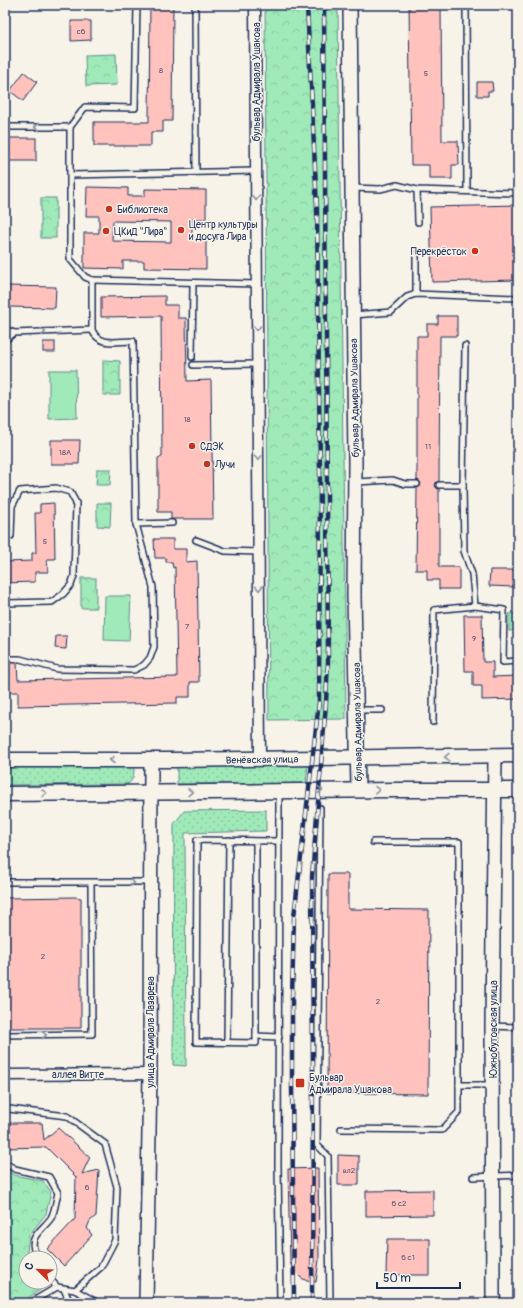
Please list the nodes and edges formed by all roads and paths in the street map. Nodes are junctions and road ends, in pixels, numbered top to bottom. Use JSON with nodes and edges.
{"nodes":[{"id":1,"x":137,"y":5,"type":"edge"},
{"id":2,"x":195,"y":5,"type":"edge"},
{"id":3,"x":255,"y":5,"type":"edge"},
{"id":4,"x":350,"y":5,"type":"edge"},
{"id":5,"x":466,"y":5,"type":"edge"},
{"id":6,"x":5,"y":127,"type":"edge"},
{"id":7,"x":70,"y":127,"type":"junction"},
{"id":8,"x":256,"y":171,"type":"junction"},
{"id":9,"x":196,"y":172,"type":"junction"},
{"id":10,"x":71,"y":174,"type":"junction"},
{"id":11,"x":352,"y":188,"type":"junction"},
{"id":12,"x":418,"y":190,"type":"junction"},
{"id":13,"x":467,"y":191,"type":"junction"},
{"id":14,"x":518,"y":193,"type":"edge"},
{"id":15,"x":418,"y":222,"type":"dead end"},
{"id":16,"x":416,"y":254,"type":"dead end"},
{"id":17,"x":92,"y":280,"type":"junction"},
{"id":18,"x":193,"y":284,"type":"junction"},
{"id":19,"x":257,"y":284,"type":"junction"},
{"id":20,"x":416,"y":294,"type":"junction"},
{"id":21,"x":518,"y":298,"type":"edge"},
{"id":22,"x":353,"y":315,"type":"junction"},
{"id":23,"x":5,"y":329,"type":"edge"},
{"id":24,"x":90,"y":330,"type":"junction"},
{"id":25,"x":14,"y":334,"type":"junction"},
{"id":26,"x":5,"y":340,"type":"edge"},
{"id":27,"x":465,"y":346,"type":"dead end"},
{"id":28,"x":192,"y":357,"type":"dead end"},
{"id":29,"x":258,"y":364,"type":"junction"},
{"id":30,"x":193,"y":365,"type":"dead end"},
{"id":31,"x":355,"y":482,"type":"junction"},
{"id":32,"x":417,"y":484,"type":"dead end"},
{"id":33,"x":439,"y":485,"type":"dead end"},
{"id":34,"x":463,"y":485,"type":"junction"},
{"id":35,"x":172,"y":523,"type":"dead end"},
{"id":36,"x":136,"y":524,"type":"junction"},
{"id":37,"x":5,"y":537,"type":"edge"},
{"id":38,"x":196,"y":540,"type":"dead end"},
{"id":39,"x":259,"y":552,"type":"junction"},
{"id":40,"x":5,"y":602,"type":"edge"},
{"id":41,"x":475,"y":606,"type":"junction"},
{"id":42,"x":5,"y":659,"type":"edge"},
{"id":43,"x":518,"y":662,"type":"edge"},
{"id":44,"x":357,"y":710,"type":"junction"},
{"id":45,"x":382,"y":710,"type":"dead end"},
{"id":46,"x":432,"y":722,"type":"dead end"},
{"id":47,"x":495,"y":755,"type":"junction"},
{"id":48,"x":518,"y":755,"type":"edge"},
{"id":49,"x":260,"y":758,"type":"junction"},
{"id":50,"x":358,"y":758,"type":"junction"},
{"id":51,"x":5,"y":760,"type":"edge"},
{"id":52,"x":151,"y":760,"type":"junction"},
{"id":53,"x":358,"y":790,"type":"junction"},
{"id":54,"x":495,"y":790,"type":"junction"},
{"id":55,"x":518,"y":790,"type":"edge"},
{"id":56,"x":279,"y":791,"type":"junction"},
{"id":57,"x":151,"y":792,"type":"junction"},
{"id":58,"x":5,"y":794,"type":"edge"},
{"id":59,"x":320,"y":808,"type":"dead end"},
{"id":60,"x":229,"y":840,"type":"junction"},
{"id":61,"x":256,"y":841,"type":"junction"},
{"id":62,"x":279,"y":841,"type":"junction"},
{"id":63,"x":373,"y":842,"type":"dead end"},
{"id":64,"x":5,"y":882,"type":"edge"},
{"id":65,"x":150,"y":882,"type":"junction"},
{"id":66,"x":91,"y":883,"type":"junction"},
{"id":67,"x":492,"y":1026,"type":"junction"},
{"id":68,"x":518,"y":1027,"type":"edge"},
{"id":69,"x":5,"y":1035,"type":"edge"},
{"id":70,"x":256,"y":1036,"type":"junction"},
{"id":71,"x":279,"y":1038,"type":"junction"},
{"id":72,"x":227,"y":1042,"type":"junction"},
{"id":73,"x":150,"y":1074,"type":"junction"},
{"id":74,"x":5,"y":1075,"type":"edge"},
{"id":75,"x":459,"y":1085,"type":"junction"},
{"id":76,"x":492,"y":1085,"type":"junction"},
{"id":77,"x":5,"y":1110,"type":"edge"},
{"id":78,"x":341,"y":1129,"type":"dead end"},
{"id":79,"x":5,"y":1163,"type":"edge"},
{"id":80,"x":518,"y":1175,"type":"edge"},
{"id":81,"x":492,"y":1176,"type":"junction"},
{"id":82,"x":473,"y":1177,"type":"dead end"},
{"id":83,"x":33,"y":1250,"type":"edge"},
{"id":84,"x":58,"y":1287,"type":"edge"},
{"id":85,"x":64,"y":1289,"type":"junction"},
{"id":86,"x":52,"y":1290,"type":"edge"},
{"id":87,"x":76,"y":1290,"type":"junction"},
{"id":88,"x":30,"y":1303,"type":"edge"},
{"id":89,"x":70,"y":1303,"type":"edge"},
{"id":90,"x":98,"y":1303,"type":"edge"},
{"id":91,"x":146,"y":1303,"type":"edge"},
{"id":92,"x":280,"y":1303,"type":"edge"},
{"id":93,"x":330,"y":1303,"type":"edge"},
{"id":94,"x":494,"y":1303,"type":"edge"}],
"edges":[{"from":1,"to":7,"type":"lane"},
{"from":2,"to":9,"type":"lane"},
{"from":3,"to":8,"type":"street","name":"бульвар Адмирала Ушакова"},
{"from":4,"to":11,"type":"street","name":"бульвар Адмирала Ушакова"},
{"from":5,"to":13,"type":"lane"},
{"from":7,"to":6,"type":"lane","one_way":true},
{"from":7,"to":10,"type":"lane"},
{"from":8,"to":9,"type":"lane"},
{"from":8,"to":19,"type":"street","name":"бульвар Адмирала Ушакова","one_way":true},
{"from":9,"to":10,"type":"lane"},
{"from":10,"to":17,"type":"lane"},
{"from":11,"to":12,"type":"lane"},
{"from":11,"to":22,"type":"street","name":"бульвар Адмирала Ушакова"},
{"from":12,"to":13,"type":"lane"},
{"from":12,"to":15,"type":"lane"},
{"from":13,"to":14,"type":"lane"},
{"from":16,"to":20,"type":"lane"},
{"from":17,"to":18,"type":"lane"},
{"from":17,"to":24,"type":"lane"},
{"from":18,"to":19,"type":"lane"},
{"from":18,"to":28,"type":"lane"},
{"from":19,"to":29,"type":"street","name":"бульвар Адмирала Ушакова","one_way":true},
{"from":20,"to":21,"type":"lane"},
{"from":20,"to":22,"type":"lane"},
{"from":22,"to":31,"type":"street","name":"бульвар Адмирала Ушакова"},
{"from":23,"to":25,"type":"lane"},
{"from":25,"to":24,"type":"lane","one_way":true},
{"from":24,"to":36,"type":"lane"},
{"from":25,"to":26,"type":"lane"},
{"from":27,"to":34,"type":"lane"},
{"from":29,"to":30,"type":"lane"},
{"from":29,"to":39,"type":"street","name":"бульвар Адмирала Ушакова","one_way":true},
{"from":31,"to":32,"type":"lane"},
{"from":31,"to":44,"type":"street","name":"бульвар Адмирала Ушакова"},
{"from":33,"to":34,"type":"lane"},
{"from":34,"to":41,"type":"lane"},
{"from":35,"to":36,"type":"lane"},
{"from":36,"to":42,"type":"lane"},
{"from":37,"to":40,"type":"lane"},
{"from":38,"to":39,"type":"lane"},
{"from":39,"to":49,"type":"street","name":"бульвар Адмирала Ушакова","one_way":true},
{"from":41,"to":43,"type":"lane"},
{"from":41,"to":46,"type":"lane"},
{"from":44,"to":45,"type":"lane"},
{"from":44,"to":50,"type":"street","name":"бульвар Адмирала Ушакова"},
{"from":47,"to":48,"type":"main road","name":"Венёвская улица"},
{"from":47,"to":50,"type":"main road","name":"Венёвская улица","one_way":true},
{"from":47,"to":54,"type":"street","name":"Южнобутовская улица"},
{"from":49,"to":50,"type":"main road","name":"Венёвская улица"},
{"from":49,"to":52,"type":"main road","name":"Венёвская улица"},
{"from":50,"to":53,"type":"street","name":"бульвар Адмирала Ушакова"},
{"from":52,"to":51,"type":"main road","name":"Венёвская улица","one_way":true},
{"from":52,"to":57,"type":"street","name":"улица Адмирала Лазарева"},
{"from":53,"to":54,"type":"main road","one_way":true},
{"from":56,"to":53,"type":"main road","one_way":true},
{"from":54,"to":55,"type":"main road"},
{"from":54,"to":67,"type":"street","name":"Южнобутовская улица"},
{"from":57,"to":56,"type":"main road","one_way":true},
{"from":56,"to":62,"type":"lane"},
{"from":58,"to":57,"type":"main road","one_way":true},
{"from":57,"to":65,"type":"street","name":"улица Адмирала Лазарева"},
{"from":59,"to":93,"type":"lane"},
{"from":60,"to":61,"type":"lane"},
{"from":60,"to":72,"type":"lane"},
{"from":60,"to":72,"type":"lane"},
{"from":61,"to":62,"type":"lane"},
{"from":61,"to":70,"type":"lane"},
{"from":62,"to":71,"type":"lane"},
{"from":63,"to":75,"type":"lane"},
{"from":64,"to":66,"type":"lane"},
{"from":66,"to":65,"type":"lane","one_way":true},
{"from":65,"to":73,"type":"street","name":"улица Адмирала Лазарева"},
{"from":69,"to":66,"type":"lane","one_way":true},
{"from":67,"to":68,"type":"lane"},
{"from":67,"to":76,"type":"street","name":"Южнобутовская улица"},
{"from":70,"to":71,"type":"lane"},
{"from":70,"to":72,"type":"lane"},
{"from":71,"to":92,"type":"lane"},
{"from":73,"to":74,"type":"street","name":"аллея Витте"},
{"from":73,"to":91,"type":"street","name":"улица Адмирала Лазарева"},
{"from":75,"to":76,"type":"lane"},
{"from":75,"to":78,"type":"lane"},
{"from":76,"to":81,"type":"street","name":"Южнобутовская улица"},
{"from":77,"to":87,"type":"lane"},
{"from":79,"to":83,"type":"lane"},
{"from":80,"to":81,"type":"lane"},
{"from":81,"to":82,"type":"lane"},
{"from":81,"to":94,"type":"street","name":"Южнобутовская улица"},
{"from":84,"to":85,"type":"lane"},
{"from":85,"to":87,"type":"lane"},
{"from":85,"to":89,"type":"lane"},
{"from":86,"to":88,"type":"lane"},
{"from":87,"to":90,"type":"lane"}]}
